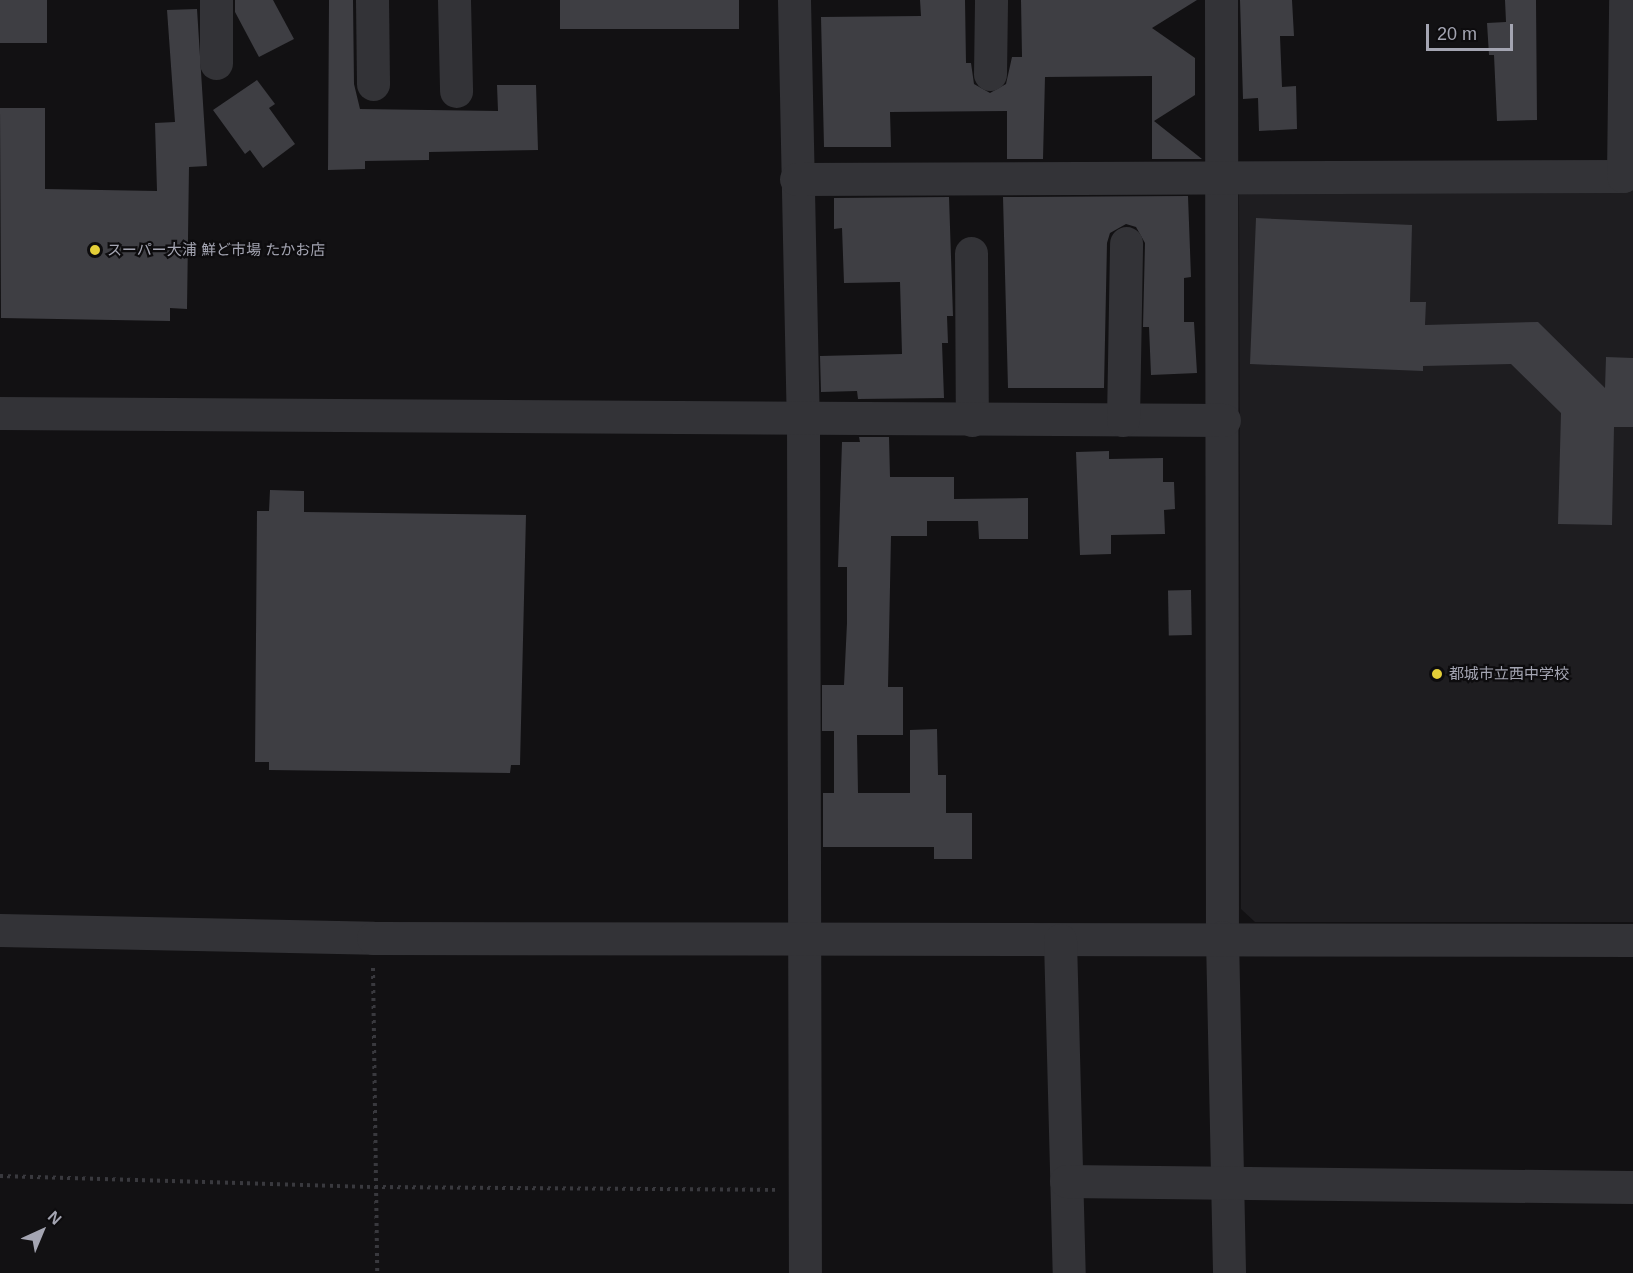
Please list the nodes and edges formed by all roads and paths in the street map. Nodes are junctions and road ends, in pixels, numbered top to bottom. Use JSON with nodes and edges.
{"nodes":[{"id":1,"x":216,"y":0,"type":"edge"},
{"id":2,"x":372,"y":0,"type":"edge"},
{"id":3,"x":454,"y":0,"type":"edge"},
{"id":4,"x":794,"y":0,"type":"edge"},
{"id":5,"x":991,"y":0,"type":"edge"},
{"id":6,"x":1221,"y":0,"type":"edge"},
{"id":7,"x":1625,"y":0,"type":"edge"},
{"id":8,"x":216,"y":63,"type":"dead end"},
{"id":9,"x":990,"y":75,"type":"dead end"},
{"id":10,"x":373,"y":84,"type":"dead end"},
{"id":11,"x":456,"y":91,"type":"dead end"},
{"id":12,"x":1220,"y":178,"type":"junction"},
{"id":13,"x":796,"y":179,"type":"junction"},
{"id":14,"x":1126,"y":243,"type":"dead end"},
{"id":15,"x":971,"y":253,"type":"dead end"},
{"id":16,"x":0,"y":413,"type":"edge"},
{"id":17,"x":803,"y":420,"type":"junction"},
{"id":18,"x":972,"y":420,"type":"junction"},
{"id":19,"x":1123,"y":420,"type":"junction"},
{"id":20,"x":1224,"y":420,"type":"junction"},
{"id":21,"x":0,"y":930,"type":"edge"},
{"id":22,"x":803,"y":936,"type":"junction"},
{"id":23,"x":1222,"y":937,"type":"junction"},
{"id":24,"x":373,"y":938,"type":"junction"},
{"id":25,"x":1060,"y":940,"type":"junction"},
{"id":26,"x":1633,"y":940,"type":"edge"},
{"id":27,"x":0,"y":1176,"type":"edge"},
{"id":28,"x":1066,"y":1181,"type":"junction"},
{"id":29,"x":1227,"y":1185,"type":"junction"},
{"id":30,"x":375,"y":1187,"type":"junction"},
{"id":31,"x":1633,"y":1187,"type":"edge"},
{"id":32,"x":804,"y":1190,"type":"junction"},
{"id":33,"x":377,"y":1273,"type":"edge"},
{"id":34,"x":805,"y":1273,"type":"edge"},
{"id":35,"x":1069,"y":1273,"type":"edge"},
{"id":36,"x":1229,"y":1273,"type":"edge"}],
"edges":[{"from":1,"to":8,"type":"street"},
{"from":2,"to":10,"type":"street"},
{"from":3,"to":11,"type":"street"},
{"from":4,"to":13,"type":"street"},
{"from":5,"to":9,"type":"street"},
{"from":6,"to":12,"type":"street"},
{"from":7,"to":12,"type":"street"},
{"from":12,"to":13,"type":"street"},
{"from":12,"to":20,"type":"street"},
{"from":13,"to":17,"type":"street"},
{"from":14,"to":19,"type":"street"},
{"from":15,"to":18,"type":"street"},
{"from":16,"to":17,"type":"street"},
{"from":17,"to":18,"type":"street"},
{"from":17,"to":22,"type":"street"},
{"from":18,"to":19,"type":"street"},
{"from":19,"to":20,"type":"street"},
{"from":20,"to":23,"type":"street"},
{"from":21,"to":24,"type":"street"},
{"from":22,"to":24,"type":"street"},
{"from":22,"to":25,"type":"street"},
{"from":22,"to":32,"type":"street"},
{"from":23,"to":25,"type":"street"},
{"from":23,"to":26,"type":"street"},
{"from":23,"to":29,"type":"street"},
{"from":24,"to":30,"type":"path"},
{"from":25,"to":28,"type":"street"},
{"from":27,"to":30,"type":"path"},
{"from":28,"to":29,"type":"street"},
{"from":28,"to":35,"type":"street"},
{"from":29,"to":31,"type":"street"},
{"from":29,"to":36,"type":"street"},
{"from":30,"to":32,"type":"path"},
{"from":30,"to":33,"type":"path"},
{"from":32,"to":34,"type":"street"}]}
